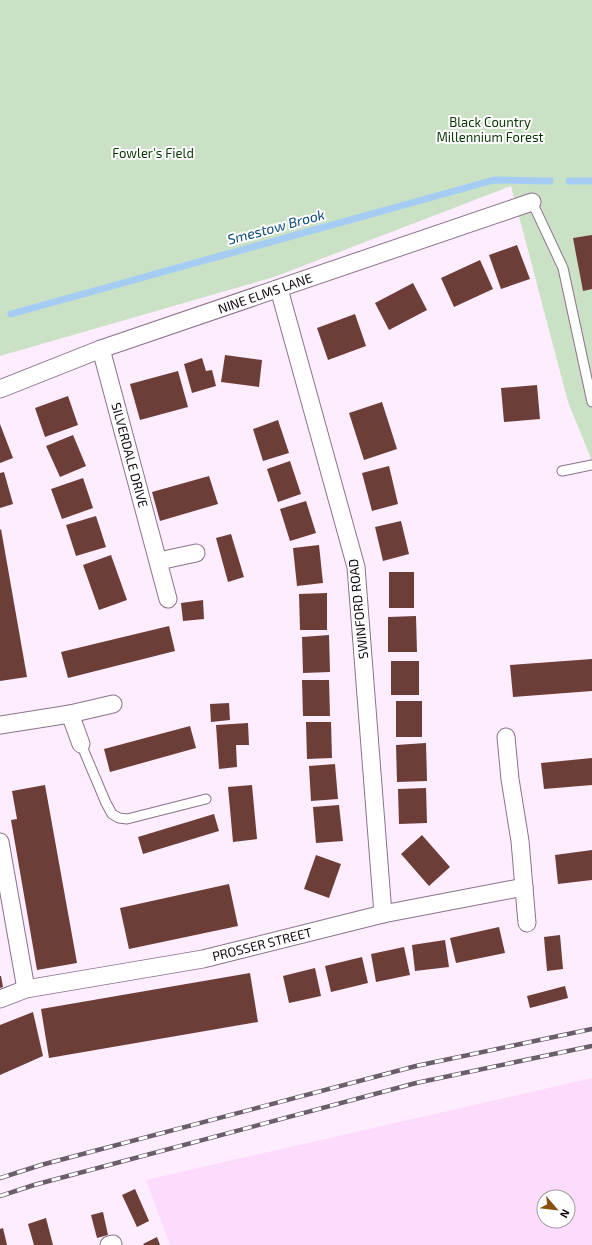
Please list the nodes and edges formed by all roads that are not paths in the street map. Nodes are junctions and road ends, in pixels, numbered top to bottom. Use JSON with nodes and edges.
{"nodes":[{"id":1,"x":532,"y":202,"type":"joint"},
{"id":2,"x":279,"y":289,"type":"junction"},
{"id":3,"x":101,"y":349,"type":"junction"},
{"id":4,"x":0,"y":389,"type":"edge"},
{"id":5,"x":592,"y":402,"type":"edge"},
{"id":6,"x":592,"y":466,"type":"edge"},
{"id":7,"x":562,"y":471,"type":"dead end"},
{"id":8,"x":196,"y":553,"type":"dead end"},
{"id":9,"x":159,"y":561,"type":"junction"},
{"id":10,"x":168,"y":599,"type":"dead end"},
{"id":11,"x":113,"y":704,"type":"dead end"},
{"id":12,"x":70,"y":714,"type":"junction"},
{"id":13,"x":0,"y":725,"type":"edge"},
{"id":14,"x":506,"y":737,"type":"dead end"},
{"id":15,"x":81,"y":744,"type":"joint"},
{"id":16,"x":206,"y":799,"type":"dead end"},
{"id":17,"x":0,"y":842,"type":"edge"},
{"id":18,"x":524,"y":887,"type":"junction"},
{"id":19,"x":383,"y":914,"type":"junction"},
{"id":20,"x":527,"y":923,"type":"dead end"},
{"id":21,"x":26,"y":989,"type":"junction"},
{"id":22,"x":0,"y":999,"type":"edge"},
{"id":23,"x":109,"y":1245,"type":"edge"},
{"id":24,"x":113,"y":1245,"type":"edge"}],
"edges":[{"from":1,"to":2,"type":"street","name":"NINE ELMS LANE"},
{"from":1,"to":5,"type":"lane"},
{"from":2,"to":3,"type":"street","name":"NINE ELMS LANE"},
{"from":2,"to":19,"type":"street","name":"SWINFORD ROAD"},
{"from":3,"to":4,"type":"street","name":"NINE ELMS LANE"},
{"from":3,"to":9,"type":"street","name":"SILVERDALE DRIVE"},
{"from":6,"to":7,"type":"lane"},
{"from":8,"to":9,"type":"street"},
{"from":9,"to":10,"type":"street","name":"SILVERDALE DRIVE"},
{"from":11,"to":12,"type":"street"},
{"from":12,"to":13,"type":"street"},
{"from":12,"to":15,"type":"street"},
{"from":14,"to":18,"type":"street"},
{"from":15,"to":16,"type":"lane"},
{"from":17,"to":21,"type":"street"},
{"from":18,"to":19,"type":"street","name":"PROSSER STREET"},
{"from":18,"to":20,"type":"street"},
{"from":19,"to":21,"type":"street","name":"PROSSER STREET"},
{"from":21,"to":22,"type":"street","name":"PROSSER STREET"},
{"from":23,"to":24,"type":"street"}]}
